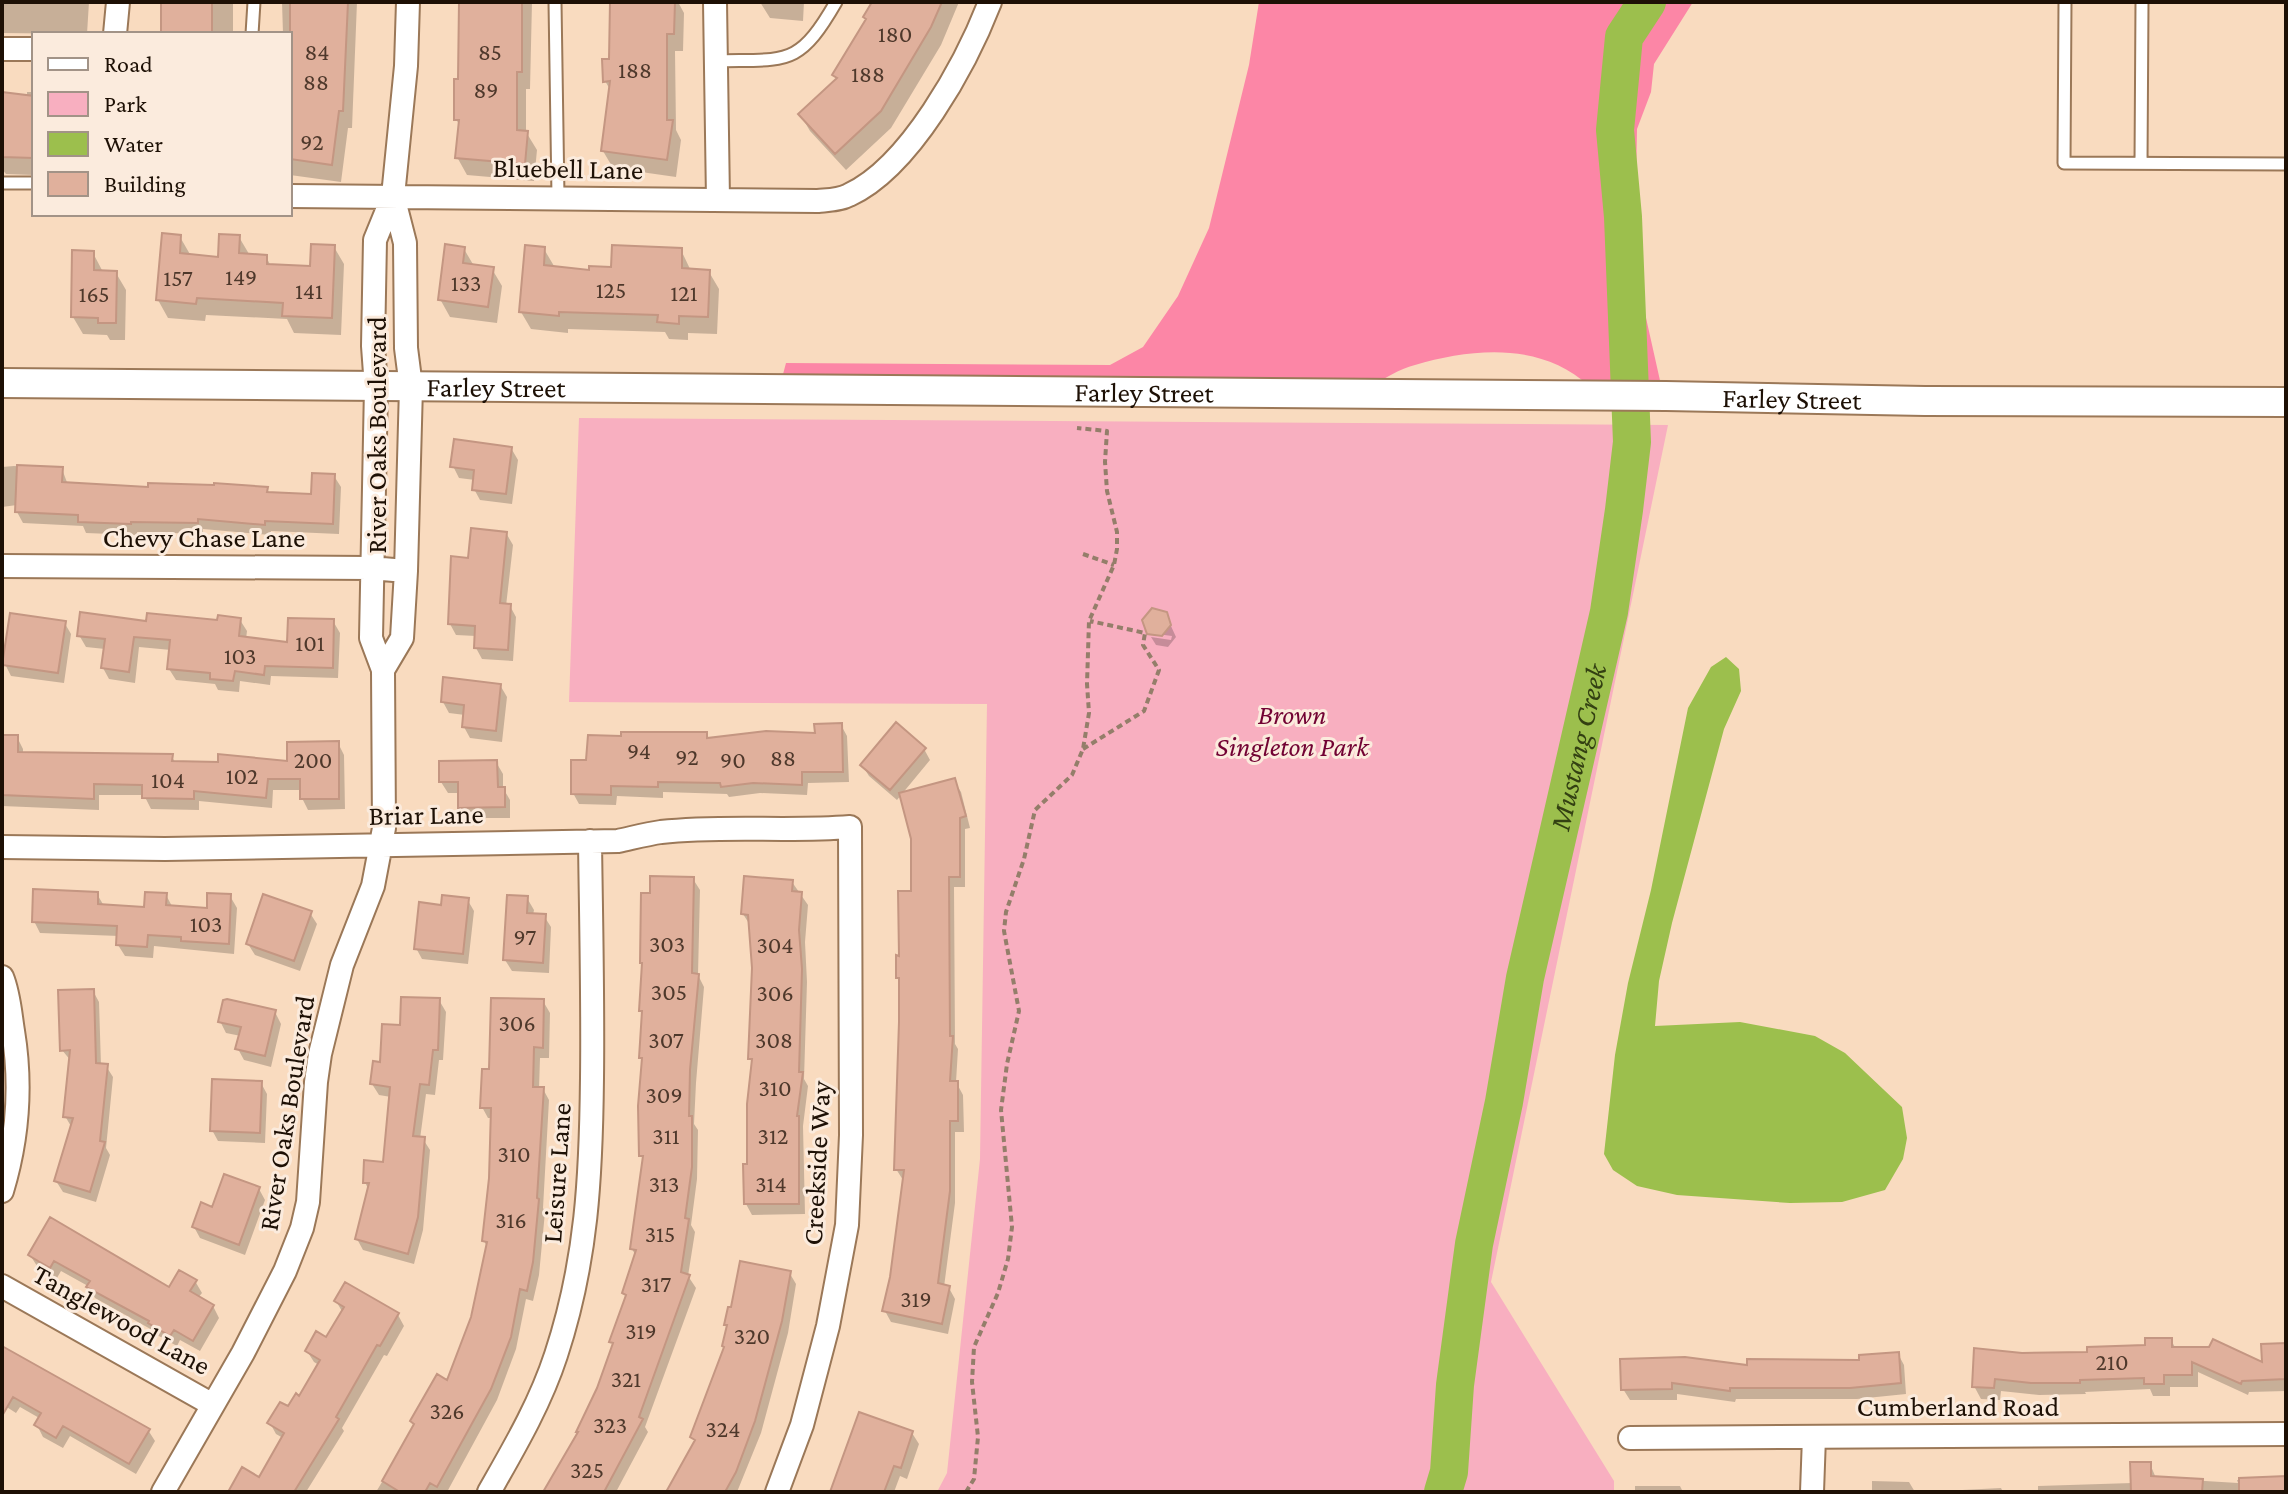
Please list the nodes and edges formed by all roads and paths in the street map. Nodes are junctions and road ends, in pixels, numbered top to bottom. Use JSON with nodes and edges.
{"nodes":[{"id":1,"x":118,"y":2,"type":"edge"},
{"id":2,"x":254,"y":2,"type":"edge"},
{"id":3,"x":408,"y":2,"type":"edge"},
{"id":4,"x":555,"y":2,"type":"edge"},
{"id":5,"x":715,"y":2,"type":"edge"},
{"id":6,"x":836,"y":2,"type":"edge"},
{"id":7,"x":990,"y":2,"type":"edge"},
{"id":8,"x":2065,"y":2,"type":"edge"},
{"id":9,"x":2142,"y":2,"type":"edge"},
{"id":10,"x":115,"y":32,"type":"edge"},
{"id":11,"x":252,"y":32,"type":"edge"},
{"id":12,"x":2,"y":49,"type":"edge"},
{"id":13,"x":32,"y":49,"type":"edge"},
{"id":14,"x":716,"y":61,"type":"junction"},
{"id":15,"x":2141,"y":163,"type":"junction"},
{"id":16,"x":2286,"y":164,"type":"edge"},
{"id":17,"x":2,"y":183,"type":"edge"},
{"id":18,"x":32,"y":183,"type":"edge"},
{"id":19,"x":292,"y":196,"type":"edge"},
{"id":20,"x":393,"y":196,"type":"junction"},
{"id":21,"x":558,"y":197,"type":"junction"},
{"id":22,"x":718,"y":200,"type":"junction"},
{"id":23,"x":2,"y":383,"type":"edge"},
{"id":24,"x":376,"y":387,"type":"junction"},
{"id":25,"x":411,"y":387,"type":"junction"},
{"id":26,"x":2286,"y":402,"type":"edge"},
{"id":27,"x":1077,"y":428,"type":"dead end"},
{"id":28,"x":1083,"y":554,"type":"dead end"},
{"id":29,"x":1114,"y":565,"type":"junction"},
{"id":30,"x":2,"y":566,"type":"edge"},
{"id":31,"x":370,"y":568,"type":"junction"},
{"id":32,"x":406,"y":571,"type":"junction"},
{"id":33,"x":1089,"y":621,"type":"junction"},
{"id":34,"x":383,"y":670,"type":"junction"},
{"id":35,"x":1083,"y":749,"type":"junction"},
{"id":36,"x":850,"y":827,"type":"joint"},
{"id":37,"x":590,"y":841,"type":"junction"},
{"id":38,"x":381,"y":845,"type":"junction"},
{"id":39,"x":2,"y":847,"type":"edge"},
{"id":40,"x":2,"y":977,"type":"edge"},
{"id":41,"x":2,"y":1191,"type":"edge"},
{"id":42,"x":2,"y":1286,"type":"edge"},
{"id":43,"x":213,"y":1405,"type":"junction"},
{"id":44,"x":2286,"y":1434,"type":"edge"},
{"id":45,"x":1814,"y":1437,"type":"junction"},
{"id":46,"x":1630,"y":1438,"type":"dead end"},
{"id":47,"x":163,"y":1492,"type":"edge"},
{"id":48,"x":489,"y":1492,"type":"edge"},
{"id":49,"x":777,"y":1492,"type":"edge"},
{"id":50,"x":966,"y":1492,"type":"edge"},
{"id":51,"x":1812,"y":1492,"type":"edge"}],
"edges":[{"from":1,"to":10,"type":"street"},
{"from":2,"to":11,"type":"lane"},
{"from":3,"to":20,"type":"street","name":"River Oaks Boulevard"},
{"from":4,"to":21,"type":"lane"},
{"from":5,"to":14,"type":"street"},
{"from":6,"to":14,"type":"lane"},
{"from":7,"to":22,"type":"street","name":"Bluebell Lane"},
{"from":8,"to":15,"type":"lane"},
{"from":9,"to":15,"type":"lane"},
{"from":12,"to":13,"type":"street"},
{"from":14,"to":22,"type":"street"},
{"from":15,"to":16,"type":"lane"},
{"from":17,"to":18,"type":"lane"},
{"from":19,"to":20,"type":"street","name":"Bluebell Lane"},
{"from":20,"to":21,"type":"street","name":"Bluebell Lane"},
{"from":20,"to":24,"type":"street","name":"River Oaks Boulevard"},
{"from":20,"to":25,"type":"street","name":"River Oaks Boulevard"},
{"from":21,"to":22,"type":"street","name":"Bluebell Lane"},
{"from":23,"to":24,"type":"street","name":"Farley Street"},
{"from":24,"to":25,"type":"street","name":"Farley Street"},
{"from":24,"to":31,"type":"street","name":"River Oaks Boulevard"},
{"from":25,"to":26,"type":"street","name":"Farley Street"},
{"from":25,"to":32,"type":"street","name":"River Oaks Boulevard"},
{"from":27,"to":29,"type":"path"},
{"from":28,"to":29,"type":"path"},
{"from":29,"to":33,"type":"path"},
{"from":30,"to":31,"type":"street","name":"Chevy Chase Lane"},
{"from":31,"to":32,"type":"street","name":"Chevy Chase Lane"},
{"from":31,"to":34,"type":"street","name":"River Oaks Boulevard"},
{"from":32,"to":34,"type":"street","name":"River Oaks Boulevard"},
{"from":33,"to":35,"type":"path"},
{"from":33,"to":35,"type":"path"},
{"from":34,"to":38,"type":"street","name":"River Oaks Boulevard"},
{"from":35,"to":50,"type":"path"},
{"from":36,"to":37,"type":"street","name":"Briar Lane"},
{"from":36,"to":49,"type":"street","name":"Creekside Way"},
{"from":37,"to":38,"type":"street","name":"Briar Lane"},
{"from":37,"to":48,"type":"street","name":"Leisure Lane"},
{"from":38,"to":39,"type":"street","name":"Briar Lane"},
{"from":38,"to":43,"type":"street","name":"River Oaks Boulevard"},
{"from":40,"to":41,"type":"street"},
{"from":42,"to":43,"type":"street","name":"Tanglewood Lane"},
{"from":43,"to":47,"type":"street","name":"River Oaks Boulevard"},
{"from":44,"to":45,"type":"street","name":"Cumberland Road"},
{"from":45,"to":46,"type":"street","name":"Cumberland Road"},
{"from":45,"to":51,"type":"street"}]}
